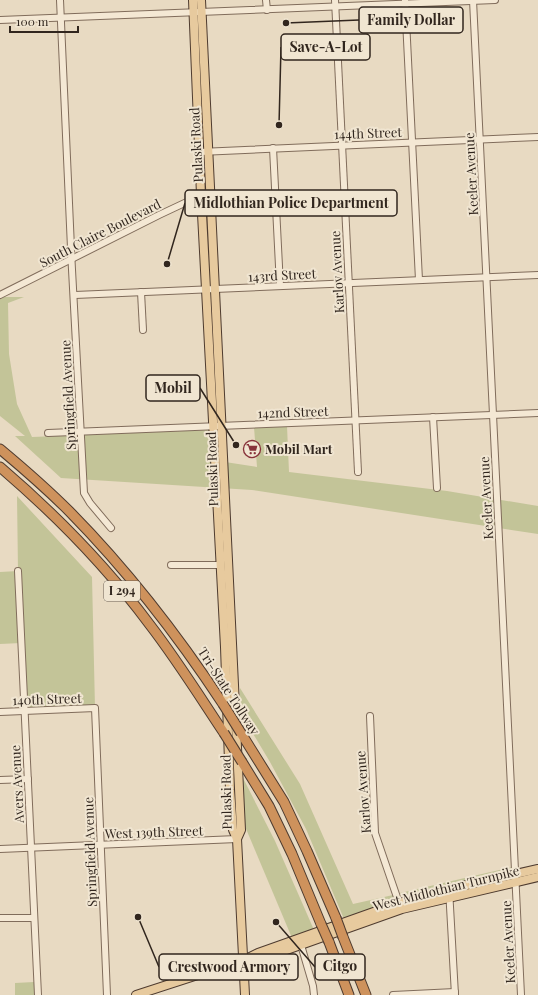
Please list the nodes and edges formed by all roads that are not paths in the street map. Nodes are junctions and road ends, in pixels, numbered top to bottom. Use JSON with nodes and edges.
{"nodes":[{"id":1,"x":60,"y":0,"type":"edge"},
{"id":2,"x":193,"y":0,"type":"edge"},
{"id":3,"x":201,"y":0,"type":"edge"},
{"id":4,"x":266,"y":0,"type":"edge"},
{"id":5,"x":335,"y":0,"type":"edge"},
{"id":6,"x":495,"y":0,"type":"edge"},
{"id":7,"x":473,"y":1,"type":"edge"},
{"id":8,"x":405,"y":2,"type":"edge"},
{"id":9,"x":336,"y":7,"type":"junction"},
{"id":10,"x":267,"y":10,"type":"junction"},
{"id":11,"x":198,"y":12,"type":"junction"},
{"id":12,"x":61,"y":18,"type":"junction"},
{"id":13,"x":0,"y":20,"type":"edge"},
{"id":14,"x":538,"y":137,"type":"edge"},
{"id":15,"x":481,"y":140,"type":"junction"},
{"id":16,"x":411,"y":142,"type":"junction"},
{"id":17,"x":342,"y":145,"type":"junction"},
{"id":18,"x":273,"y":148,"type":"junction"},
{"id":19,"x":200,"y":152,"type":"junction"},
{"id":20,"x":209,"y":152,"type":"junction"},
{"id":21,"x":210,"y":191,"type":"junction"},
{"id":22,"x":201,"y":195,"type":"junction"},
{"id":23,"x":72,"y":259,"type":"junction"},
{"id":24,"x":538,"y":275,"type":"edge"},
{"id":25,"x":487,"y":278,"type":"junction"},
{"id":26,"x":419,"y":280,"type":"junction"},
{"id":27,"x":349,"y":283,"type":"junction"},
{"id":28,"x":280,"y":286,"type":"junction"},
{"id":29,"x":211,"y":290,"type":"junction"},
{"id":30,"x":141,"y":292,"type":"junction"},
{"id":31,"x":75,"y":295,"type":"junction"},
{"id":32,"x":0,"y":296,"type":"edge"},
{"id":33,"x":143,"y":330,"type":"dead end"},
{"id":34,"x":538,"y":414,"type":"edge"},
{"id":35,"x":493,"y":415,"type":"junction"},
{"id":36,"x":433,"y":417,"type":"junction"},
{"id":37,"x":356,"y":421,"type":"junction"},
{"id":38,"x":218,"y":426,"type":"junction"},
{"id":39,"x":81,"y":432,"type":"junction"},
{"id":40,"x":48,"y":433,"type":"dead end"},
{"id":41,"x":0,"y":449,"type":"edge"},
{"id":42,"x":0,"y":467,"type":"edge"},
{"id":43,"x":358,"y":472,"type":"dead end"},
{"id":44,"x":437,"y":488,"type":"dead end"},
{"id":45,"x":111,"y":528,"type":"dead end"},
{"id":46,"x":171,"y":565,"type":"dead end"},
{"id":47,"x":220,"y":565,"type":"junction"},
{"id":48,"x":18,"y":571,"type":"dead end"},
{"id":49,"x":95,"y":708,"type":"joint"},
{"id":50,"x":25,"y":711,"type":"junction"},
{"id":51,"x":0,"y":712,"type":"edge"},
{"id":52,"x":370,"y":716,"type":"dead end"},
{"id":53,"x":28,"y":778,"type":"junction"},
{"id":54,"x":0,"y":780,"type":"edge"},
{"id":55,"x":237,"y":839,"type":"junction"},
{"id":56,"x":100,"y":845,"type":"junction"},
{"id":57,"x":32,"y":848,"type":"junction"},
{"id":58,"x":0,"y":849,"type":"edge"},
{"id":59,"x":538,"y":869,"type":"edge"},
{"id":60,"x":538,"y":877,"type":"edge"},
{"id":61,"x":515,"y":878,"type":"junction"},
{"id":62,"x":449,"y":893,"type":"junction"},
{"id":63,"x":400,"y":906,"type":"junction"},
{"id":64,"x":0,"y":918,"type":"edge"},
{"id":65,"x":34,"y":918,"type":"junction"},
{"id":66,"x":301,"y":945,"type":"junction"},
{"id":67,"x":244,"y":960,"type":"junction"},
{"id":68,"x":455,"y":993,"type":"edge"},
{"id":69,"x":393,"y":994,"type":"edge"},
{"id":70,"x":38,"y":995,"type":"edge"},
{"id":71,"x":107,"y":995,"type":"edge"},
{"id":72,"x":136,"y":995,"type":"edge"},
{"id":73,"x":245,"y":995,"type":"edge"},
{"id":74,"x":314,"y":995,"type":"edge"},
{"id":75,"x":349,"y":995,"type":"edge"},
{"id":76,"x":366,"y":995,"type":"edge"},
{"id":77,"x":522,"y":995,"type":"edge"}],
"edges":[{"from":1,"to":12,"type":"street","name":"Springfield Avenue"},
{"from":2,"to":11,"type":"main road","name":"Pulaski Road"},
{"from":3,"to":11,"type":"main road","name":"Pulaski Road"},
{"from":4,"to":10,"type":"street"},
{"from":5,"to":9,"type":"street","name":"Karlov Avenue"},
{"from":6,"to":7,"type":"street"},
{"from":7,"to":8,"type":"street"},
{"from":7,"to":15,"type":"street","name":"Keeler Avenue"},
{"from":8,"to":9,"type":"street"},
{"from":8,"to":16,"type":"street"},
{"from":9,"to":10,"type":"street"},
{"from":9,"to":17,"type":"street","name":"Karlov Avenue"},
{"from":10,"to":11,"type":"street"},
{"from":11,"to":12,"type":"street"},
{"from":11,"to":19,"type":"main road","name":"Pulaski Road"},
{"from":11,"to":20,"type":"main road","name":"Pulaski Road"},
{"from":12,"to":13,"type":"street"},
{"from":12,"to":23,"type":"street","name":"Springfield Avenue"},
{"from":14,"to":15,"type":"street","name":"144th Street"},
{"from":15,"to":16,"type":"street","name":"144th Street"},
{"from":15,"to":25,"type":"street","name":"Keeler Avenue"},
{"from":16,"to":17,"type":"street","name":"144th Street"},
{"from":16,"to":26,"type":"street"},
{"from":17,"to":18,"type":"street","name":"144th Street"},
{"from":17,"to":27,"type":"street","name":"Karlov Avenue"},
{"from":18,"to":20,"type":"street","name":"144th Street"},
{"from":18,"to":28,"type":"street"},
{"from":19,"to":20,"type":"street","name":"144th Street"},
{"from":19,"to":22,"type":"main road","name":"Pulaski Road"},
{"from":20,"to":21,"type":"main road","name":"Pulaski Road"},
{"from":21,"to":22,"type":"street","name":"South Claire Boulevard"},
{"from":21,"to":29,"type":"main road","name":"Pulaski Road"},
{"from":22,"to":23,"type":"street","name":"South Claire Boulevard"},
{"from":22,"to":29,"type":"main road","name":"Pulaski Road"},
{"from":23,"to":31,"type":"street","name":"Springfield Avenue"},
{"from":23,"to":32,"type":"street","name":"South Claire Boulevard"},
{"from":24,"to":25,"type":"street","name":"143rd Street"},
{"from":25,"to":26,"type":"street","name":"143rd Street"},
{"from":25,"to":35,"type":"street","name":"Keeler Avenue"},
{"from":26,"to":27,"type":"street","name":"143rd Street"},
{"from":27,"to":28,"type":"street","name":"143rd Street"},
{"from":27,"to":37,"type":"street","name":"Karlov Avenue"},
{"from":28,"to":29,"type":"street","name":"143rd Street"},
{"from":29,"to":30,"type":"street","name":"143rd Street"},
{"from":29,"to":38,"type":"main road","name":"Pulaski Road"},
{"from":30,"to":31,"type":"street","name":"143rd Street"},
{"from":30,"to":33,"type":"street"},
{"from":31,"to":39,"type":"street","name":"Springfield Avenue"},
{"from":34,"to":35,"type":"street","name":"142nd Street"},
{"from":35,"to":36,"type":"street","name":"142nd Street"},
{"from":35,"to":61,"type":"street","name":"Keeler Avenue"},
{"from":36,"to":37,"type":"street","name":"142nd Street"},
{"from":36,"to":44,"type":"street"},
{"from":37,"to":38,"type":"street","name":"142nd Street"},
{"from":37,"to":43,"type":"street","name":"Karlov Avenue"},
{"from":38,"to":39,"type":"street","name":"142nd Street"},
{"from":38,"to":47,"type":"main road","name":"Pulaski Road"},
{"from":38,"to":55,"type":"main road","name":"Pulaski Road"},
{"from":39,"to":40,"type":"street","name":"142nd Street"},
{"from":39,"to":45,"type":"street","name":"Springfield Avenue"},
{"from":41,"to":76,"type":"highway","name":"Tri-State Tollway","number":"I 294","bridge":true},
{"from":42,"to":75,"type":"highway","name":"Tri-State Tollway","number":"I 294","bridge":true},
{"from":46,"to":47,"type":"street"},
{"from":47,"to":55,"type":"main road","name":"Pulaski Road"},
{"from":48,"to":50,"type":"street","name":"Avers Avenue"},
{"from":49,"to":50,"type":"street","name":"140th Street"},
{"from":49,"to":56,"type":"street","name":"Springfield Avenue"},
{"from":50,"to":51,"type":"street","name":"140th Street"},
{"from":50,"to":53,"type":"street","name":"Avers Avenue"},
{"from":52,"to":63,"type":"street","name":"Karlov Avenue"},
{"from":53,"to":54,"type":"street"},
{"from":53,"to":57,"type":"street","name":"Avers Avenue"},
{"from":55,"to":56,"type":"street","name":"West 139th Street"},
{"from":55,"to":67,"type":"main road","name":"Pulaski Road"},
{"from":56,"to":57,"type":"street","name":"West 139th Street"},
{"from":56,"to":71,"type":"street","name":"Springfield Avenue"},
{"from":57,"to":58,"type":"street","name":"West 139th Street"},
{"from":57,"to":65,"type":"street","name":"Avers Avenue"},
{"from":59,"to":61,"type":"main road","name":"West Midlothian Turnpike"},
{"from":60,"to":61,"type":"main road","name":"West Midlothian Turnpike"},
{"from":61,"to":62,"type":"main road","name":"West Midlothian Turnpike"},
{"from":61,"to":77,"type":"street","name":"Keeler Avenue"},
{"from":62,"to":63,"type":"main road","name":"West Midlothian Turnpike"},
{"from":62,"to":68,"type":"street"},
{"from":63,"to":66,"type":"main road","name":"West Midlothian Turnpike"},
{"from":63,"to":67,"type":"main road","name":"West Midlothian Turnpike"},
{"from":64,"to":65,"type":"street"},
{"from":65,"to":70,"type":"street","name":"Avers Avenue"},
{"from":66,"to":67,"type":"main road","name":"West Midlothian Turnpike"},
{"from":66,"to":74,"type":"street"},
{"from":67,"to":72,"type":"main road"},
{"from":67,"to":73,"type":"main road","name":"Pulaski Road"},
{"from":68,"to":69,"type":"street"}]}
